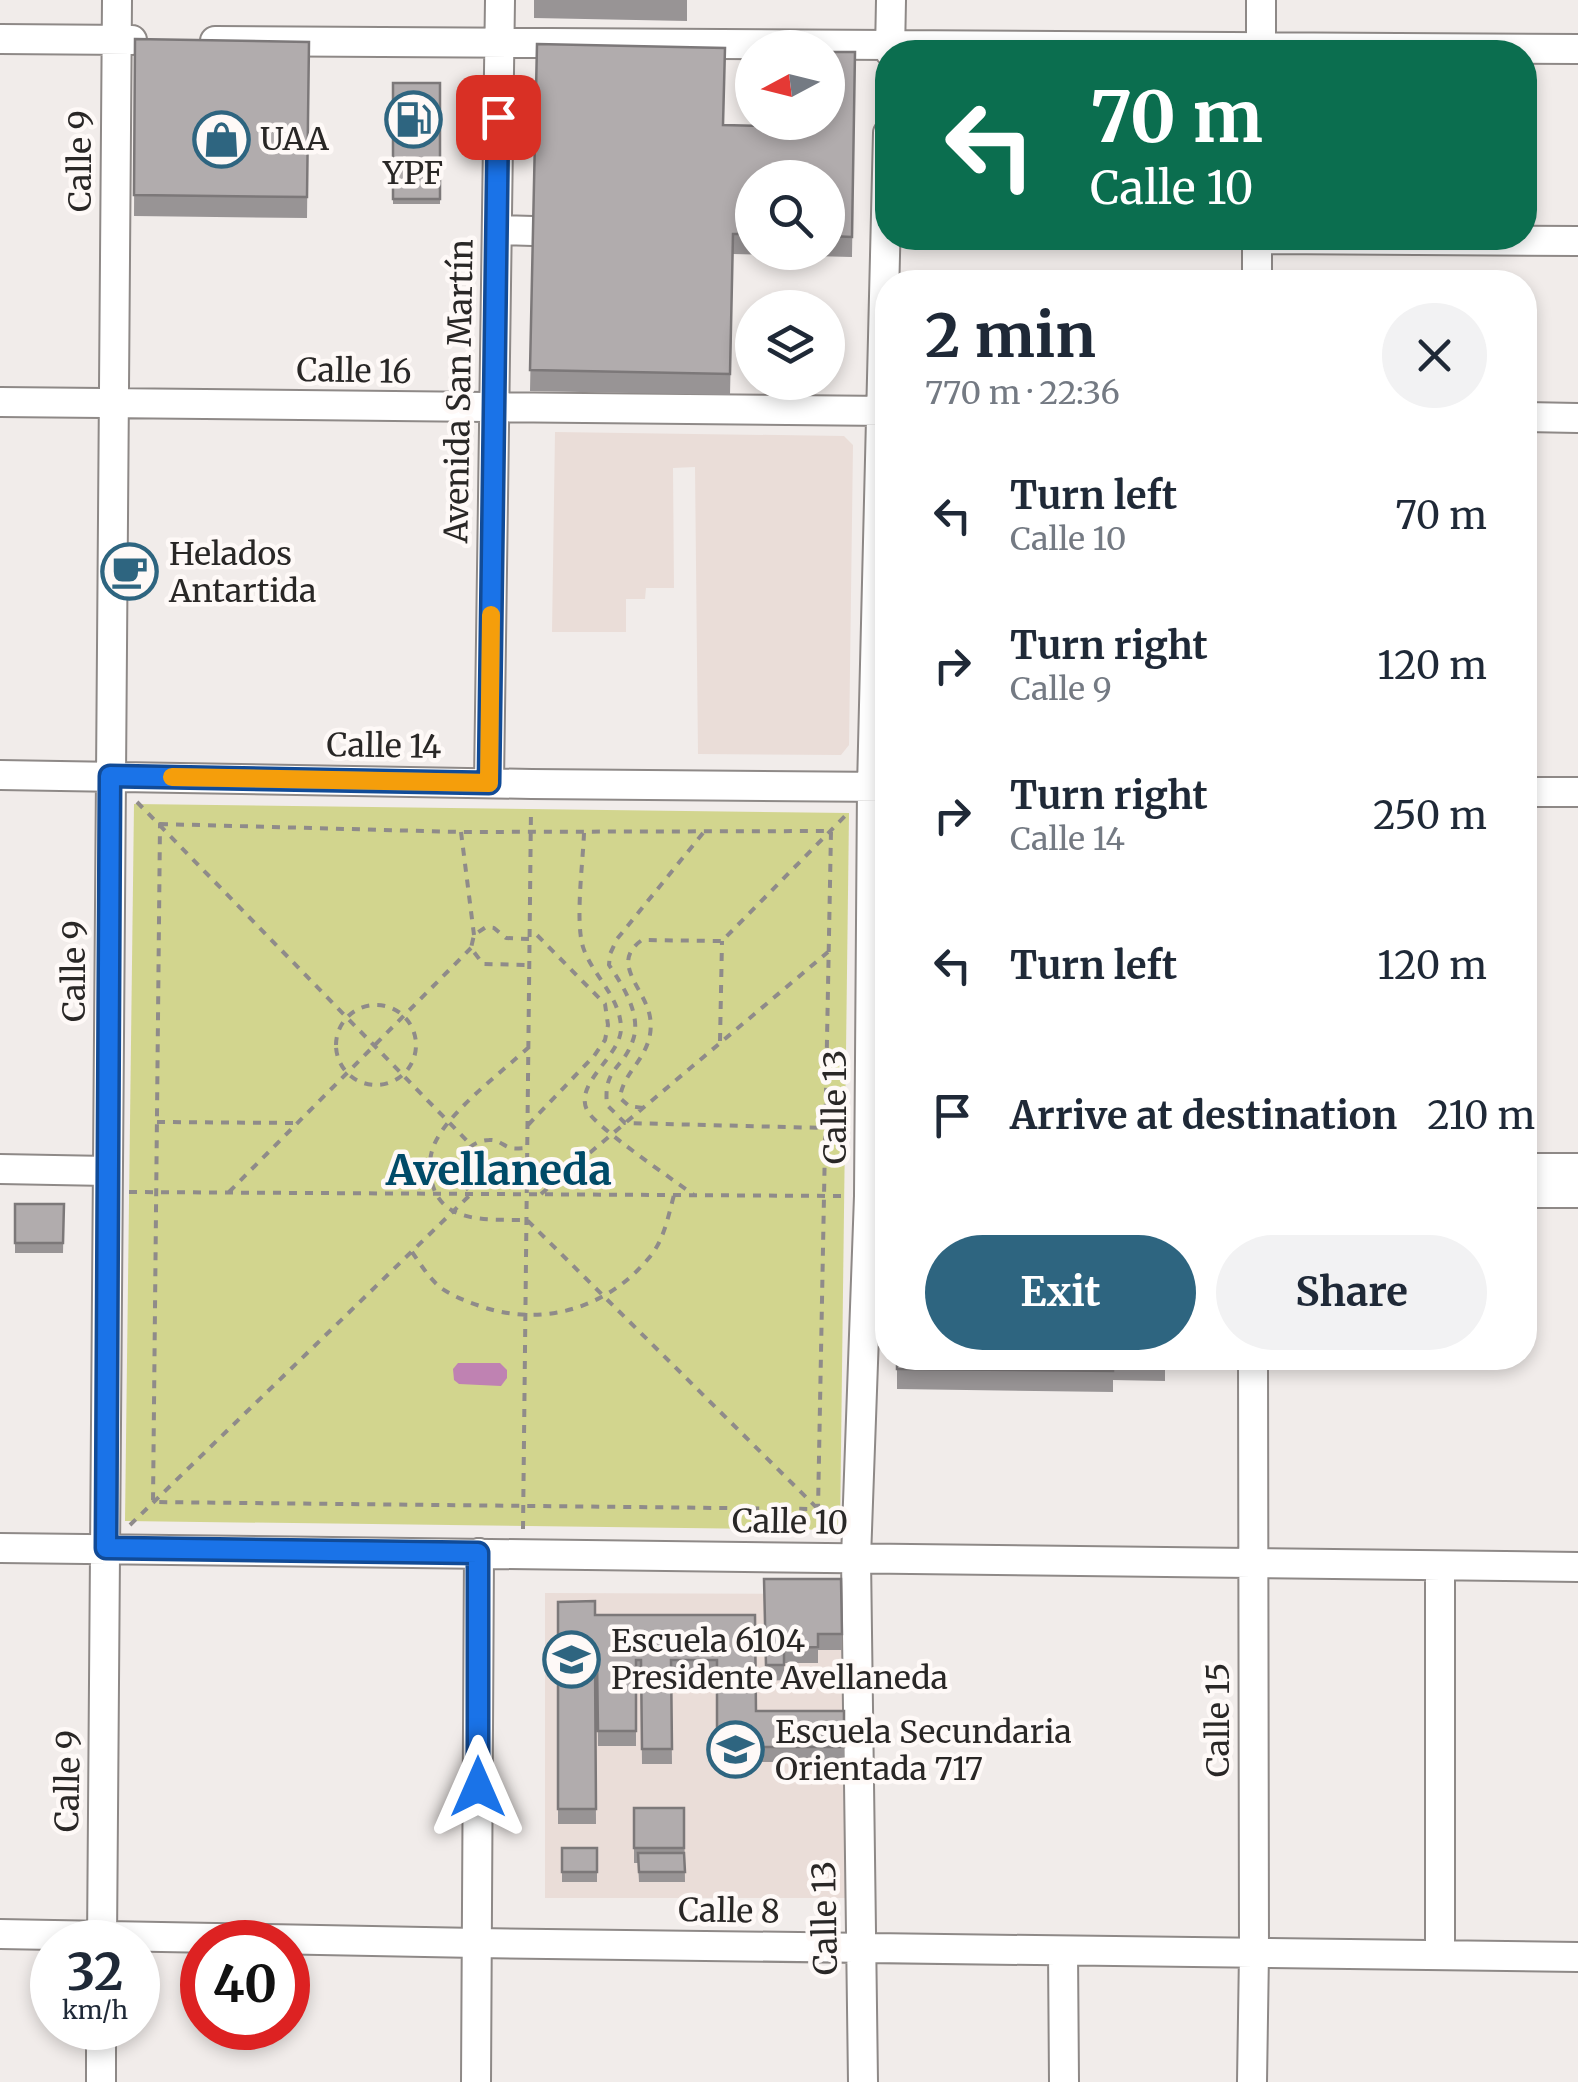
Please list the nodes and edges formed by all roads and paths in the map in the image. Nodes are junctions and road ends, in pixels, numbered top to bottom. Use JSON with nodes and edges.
{"nodes":[{"id":1,"x":117,"y":0,"type":"edge"},
{"id":2,"x":500,"y":0,"type":"edge"},
{"id":3,"x":891,"y":0,"type":"edge"},
{"id":4,"x":1260,"y":0,"type":"edge"},
{"id":5,"x":0,"y":39,"type":"edge"},
{"id":6,"x":116,"y":40,"type":"junction"},
{"id":7,"x":154,"y":40,"type":"edge"},
{"id":8,"x":193,"y":40,"type":"edge"},
{"id":9,"x":890,"y":40,"type":"edge"},
{"id":10,"x":1261,"y":40,"type":"edge"},
{"id":11,"x":499,"y":42,"type":"junction"},
{"id":12,"x":875,"y":49,"type":"edge"},
{"id":13,"x":1537,"y":49,"type":"edge"},
{"id":14,"x":1578,"y":49,"type":"edge"},
{"id":15,"x":497,"y":230,"type":"junction"},
{"id":16,"x":534,"y":232,"type":"edge"},
{"id":17,"x":1537,"y":241,"type":"edge"},
{"id":18,"x":1578,"y":241,"type":"edge"},
{"id":19,"x":0,"y":402,"type":"edge"},
{"id":20,"x":113,"y":403,"type":"junction"},
{"id":21,"x":494,"y":408,"type":"junction"},
{"id":22,"x":875,"y":412,"type":"edge"},
{"id":23,"x":1537,"y":417,"type":"edge"},
{"id":24,"x":1578,"y":418,"type":"edge"},
{"id":25,"x":0,"y":775,"type":"edge"},
{"id":26,"x":110,"y":776,"type":"junction"},
{"id":27,"x":489,"y":783,"type":"junction"},
{"id":28,"x":532,"y":784,"type":"junction"},
{"id":29,"x":875,"y":787,"type":"edge"},
{"id":30,"x":875,"y":791,"type":"edge"},
{"id":31,"x":1537,"y":792,"type":"edge"},
{"id":32,"x":1578,"y":792,"type":"edge"},
{"id":33,"x":160,"y":824,"type":"junction"},
{"id":34,"x":831,"y":830,"type":"junction"},
{"id":35,"x":461,"y":832,"type":"junction"},
{"id":36,"x":530,"y":832,"type":"junction"},
{"id":37,"x":584,"y":832,"type":"junction"},
{"id":38,"x":703,"y":832,"type":"junction"},
{"id":39,"x":530,"y":928,"type":"junction"},
{"id":40,"x":474,"y":935,"type":"junction"},
{"id":41,"x":530,"y":939,"type":"junction"},
{"id":42,"x":722,"y":940,"type":"junction"},
{"id":43,"x":471,"y":948,"type":"junction"},
{"id":44,"x":828,"y":952,"type":"junction"},
{"id":45,"x":530,"y":966,"type":"junction"},
{"id":46,"x":404,"y":1016,"type":"junction"},
{"id":47,"x":347,"y":1018,"type":"junction"},
{"id":48,"x":720,"y":1043,"type":"junction"},
{"id":49,"x":374,"y":1045,"type":"junction"},
{"id":50,"x":529,"y":1048,"type":"junction"},
{"id":51,"x":348,"y":1074,"type":"junction"},
{"id":52,"x":404,"y":1074,"type":"junction"},
{"id":53,"x":643,"y":1108,"type":"junction"},
{"id":54,"x":450,"y":1121,"type":"junction"},
{"id":55,"x":156,"y":1122,"type":"junction"},
{"id":56,"x":297,"y":1123,"type":"junction"},
{"id":57,"x":625,"y":1123,"type":"junction"},
{"id":58,"x":528,"y":1125,"type":"junction"},
{"id":59,"x":825,"y":1128,"type":"junction"},
{"id":60,"x":612,"y":1134,"type":"junction"},
{"id":61,"x":472,"y":1146,"type":"junction"},
{"id":62,"x":528,"y":1148,"type":"junction"},
{"id":63,"x":0,"y":1168,"type":"edge"},
{"id":64,"x":1537,"y":1168,"type":"edge"},
{"id":65,"x":1578,"y":1168,"type":"edge"},
{"id":66,"x":875,"y":1178,"type":"edge"},
{"id":67,"x":108,"y":1182,"type":"junction"},
{"id":68,"x":155,"y":1192,"type":"junction"},
{"id":69,"x":228,"y":1192,"type":"junction"},
{"id":70,"x":436,"y":1193,"type":"junction"},
{"id":71,"x":1537,"y":1193,"type":"edge"},
{"id":72,"x":1578,"y":1193,"type":"edge"},
{"id":73,"x":471,"y":1194,"type":"junction"},
{"id":74,"x":527,"y":1194,"type":"junction"},
{"id":75,"x":541,"y":1194,"type":"junction"},
{"id":76,"x":674,"y":1195,"type":"junction"},
{"id":77,"x":694,"y":1195,"type":"junction"},
{"id":78,"x":824,"y":1196,"type":"junction"},
{"id":79,"x":452,"y":1212,"type":"junction"},
{"id":80,"x":527,"y":1220,"type":"junction"},
{"id":81,"x":412,"y":1252,"type":"junction"},
{"id":82,"x":604,"y":1297,"type":"junction"},
{"id":83,"x":524,"y":1316,"type":"junction"},
{"id":84,"x":1254,"y":1370,"type":"edge"},
{"id":85,"x":153,"y":1502,"type":"junction"},
{"id":86,"x":522,"y":1507,"type":"junction"},
{"id":87,"x":818,"y":1509,"type":"junction"},
{"id":88,"x":0,"y":1548,"type":"edge"},
{"id":89,"x":106,"y":1548,"type":"junction"},
{"id":90,"x":478,"y":1553,"type":"junction"},
{"id":91,"x":522,"y":1553,"type":"junction"},
{"id":92,"x":856,"y":1558,"type":"junction"},
{"id":93,"x":1253,"y":1563,"type":"junction"},
{"id":94,"x":1440,"y":1566,"type":"junction"},
{"id":95,"x":1578,"y":1567,"type":"edge"},
{"id":96,"x":102,"y":1920,"type":"edge"},
{"id":97,"x":0,"y":1934,"type":"edge"},
{"id":98,"x":30,"y":1935,"type":"edge"},
{"id":99,"x":160,"y":1940,"type":"edge"},
{"id":100,"x":477,"y":1943,"type":"junction"},
{"id":101,"x":861,"y":1948,"type":"junction"},
{"id":102,"x":1063,"y":1951,"type":"junction"},
{"id":103,"x":1254,"y":1953,"type":"junction"},
{"id":104,"x":1440,"y":1955,"type":"junction"},
{"id":105,"x":1578,"y":1957,"type":"edge"},
{"id":106,"x":101,"y":2050,"type":"edge"},
{"id":107,"x":101,"y":2082,"type":"edge"},
{"id":108,"x":476,"y":2082,"type":"edge"},
{"id":109,"x":863,"y":2082,"type":"edge"},
{"id":110,"x":1064,"y":2082,"type":"edge"},
{"id":111,"x":1252,"y":2082,"type":"edge"}],
"edges":[{"from":1,"to":6,"type":"street","name":"Calle 9"},
{"from":2,"to":11,"type":"street","name":"Avenida San Martín"},
{"from":3,"to":9,"type":"street"},
{"from":4,"to":10,"type":"street"},
{"from":5,"to":6,"type":"street"},
{"from":6,"to":7,"type":"street"},
{"from":6,"to":20,"type":"street","name":"Calle 9"},
{"from":8,"to":11,"type":"street"},
{"from":11,"to":12,"type":"street"},
{"from":11,"to":15,"type":"street","name":"Avenida San Martín"},
{"from":13,"to":14,"type":"street"},
{"from":15,"to":16,"type":"street"},
{"from":15,"to":21,"type":"street","name":"Avenida San Martín"},
{"from":17,"to":18,"type":"street"},
{"from":19,"to":20,"type":"street","name":"Calle 16"},
{"from":20,"to":21,"type":"street","name":"Calle 16"},
{"from":20,"to":26,"type":"street","name":"Calle 9"},
{"from":21,"to":22,"type":"street","name":"Calle 16"},
{"from":21,"to":27,"type":"street","name":"Avenida San Martín"},
{"from":23,"to":24,"type":"street"},
{"from":25,"to":26,"type":"street","name":"Calle 14"},
{"from":26,"to":27,"type":"street","name":"Calle 14"},
{"from":26,"to":33,"type":"path"},
{"from":26,"to":67,"type":"street","name":"Calle 9"},
{"from":27,"to":28,"type":"street","name":"Calle 14"},
{"from":28,"to":29,"type":"street","name":"Calle 14"},
{"from":28,"to":36,"type":"path"},
{"from":30,"to":34,"type":"path"},
{"from":31,"to":32,"type":"street"},
{"from":33,"to":35,"type":"path"},
{"from":33,"to":47,"type":"path"},
{"from":33,"to":55,"type":"path"},
{"from":34,"to":38,"type":"path"},
{"from":34,"to":42,"type":"path"},
{"from":34,"to":44,"type":"path"},
{"from":35,"to":36,"type":"path"},
{"from":35,"to":40,"type":"path"},
{"from":36,"to":37,"type":"path"},
{"from":36,"to":39,"type":"path"},
{"from":37,"to":38,"type":"path"},
{"from":37,"to":60,"type":"path"},
{"from":38,"to":57,"type":"path"},
{"from":39,"to":41,"type":"path"},
{"from":39,"to":58,"type":"path"},
{"from":40,"to":41,"type":"path"},
{"from":40,"to":43,"type":"path"},
{"from":41,"to":45,"type":"path"},
{"from":42,"to":48,"type":"path"},
{"from":42,"to":53,"type":"path"},
{"from":43,"to":45,"type":"path"},
{"from":43,"to":46,"type":"path"},
{"from":44,"to":48,"type":"path"},
{"from":44,"to":59,"type":"path"},
{"from":45,"to":50,"type":"path"},
{"from":46,"to":47,"type":"path"},
{"from":46,"to":49,"type":"path"},
{"from":46,"to":52,"type":"path"},
{"from":47,"to":49,"type":"path"},
{"from":47,"to":51,"type":"path"},
{"from":48,"to":53,"type":"path"},
{"from":49,"to":51,"type":"path"},
{"from":49,"to":52,"type":"path"},
{"from":50,"to":54,"type":"path"},
{"from":50,"to":58,"type":"path"},
{"from":51,"to":52,"type":"path"},
{"from":51,"to":56,"type":"path"},
{"from":52,"to":54,"type":"path"},
{"from":53,"to":57,"type":"path"},
{"from":54,"to":61,"type":"path"},
{"from":54,"to":70,"type":"path"},
{"from":55,"to":56,"type":"path"},
{"from":55,"to":68,"type":"path"},
{"from":56,"to":69,"type":"path"},
{"from":57,"to":59,"type":"path"},
{"from":57,"to":60,"type":"path"},
{"from":58,"to":62,"type":"path"},
{"from":59,"to":78,"type":"path"},
{"from":60,"to":75,"type":"path"},
{"from":60,"to":77,"type":"path"},
{"from":61,"to":62,"type":"path"},
{"from":61,"to":73,"type":"path"},
{"from":62,"to":74,"type":"path"},
{"from":63,"to":67,"type":"street"},
{"from":64,"to":65,"type":"street"},
{"from":66,"to":78,"type":"path"},
{"from":66,"to":92,"type":"street","name":"Calle 13"},
{"from":67,"to":68,"type":"path"},
{"from":67,"to":89,"type":"street","name":"Calle 9"},
{"from":68,"to":69,"type":"path"},
{"from":68,"to":85,"type":"path"},
{"from":69,"to":70,"type":"path"},
{"from":70,"to":73,"type":"path"},
{"from":70,"to":79,"type":"path"},
{"from":71,"to":72,"type":"street"},
{"from":73,"to":74,"type":"path"},
{"from":73,"to":79,"type":"path"},
{"from":74,"to":75,"type":"path"},
{"from":74,"to":80,"type":"path"},
{"from":75,"to":76,"type":"path"},
{"from":76,"to":77,"type":"path"},
{"from":76,"to":82,"type":"path"},
{"from":77,"to":78,"type":"path"},
{"from":78,"to":87,"type":"path"},
{"from":79,"to":80,"type":"path"},
{"from":79,"to":81,"type":"path"},
{"from":80,"to":82,"type":"path"},
{"from":80,"to":83,"type":"path"},
{"from":81,"to":83,"type":"path"},
{"from":81,"to":85,"type":"path"},
{"from":82,"to":83,"type":"path"},
{"from":82,"to":87,"type":"path"},
{"from":83,"to":86,"type":"path"},
{"from":84,"to":93,"type":"street","name":"Calle 15"},
{"from":85,"to":86,"type":"path"},
{"from":85,"to":89,"type":"path"},
{"from":86,"to":87,"type":"path"},
{"from":86,"to":91,"type":"path"},
{"from":87,"to":92,"type":"path"},
{"from":88,"to":89,"type":"street","name":"Calle 10"},
{"from":89,"to":90,"type":"street","name":"Calle 10"},
{"from":89,"to":96,"type":"street","name":"Calle 9"},
{"from":90,"to":91,"type":"street","name":"Calle 10"},
{"from":90,"to":100,"type":"street"},
{"from":91,"to":92,"type":"street","name":"Calle 10"},
{"from":92,"to":93,"type":"street","name":"Calle 10"},
{"from":92,"to":101,"type":"street","name":"Calle 13"},
{"from":93,"to":94,"type":"street","name":"Calle 10"},
{"from":93,"to":103,"type":"street","name":"Calle 15"},
{"from":94,"to":95,"type":"street","name":"Calle 10"},
{"from":94,"to":104,"type":"street"},
{"from":97,"to":98,"type":"street","name":"Calle 8"},
{"from":99,"to":100,"type":"street","name":"Calle 8"},
{"from":100,"to":101,"type":"street","name":"Calle 8"},
{"from":100,"to":108,"type":"street"},
{"from":101,"to":102,"type":"street","name":"Calle 8"},
{"from":101,"to":109,"type":"street","name":"Calle 13"},
{"from":102,"to":103,"type":"street","name":"Calle 8"},
{"from":102,"to":110,"type":"street"},
{"from":103,"to":104,"type":"street","name":"Calle 8"},
{"from":103,"to":111,"type":"street","name":"Calle 15"},
{"from":104,"to":105,"type":"street","name":"Calle 8"},
{"from":106,"to":107,"type":"street"}]}
